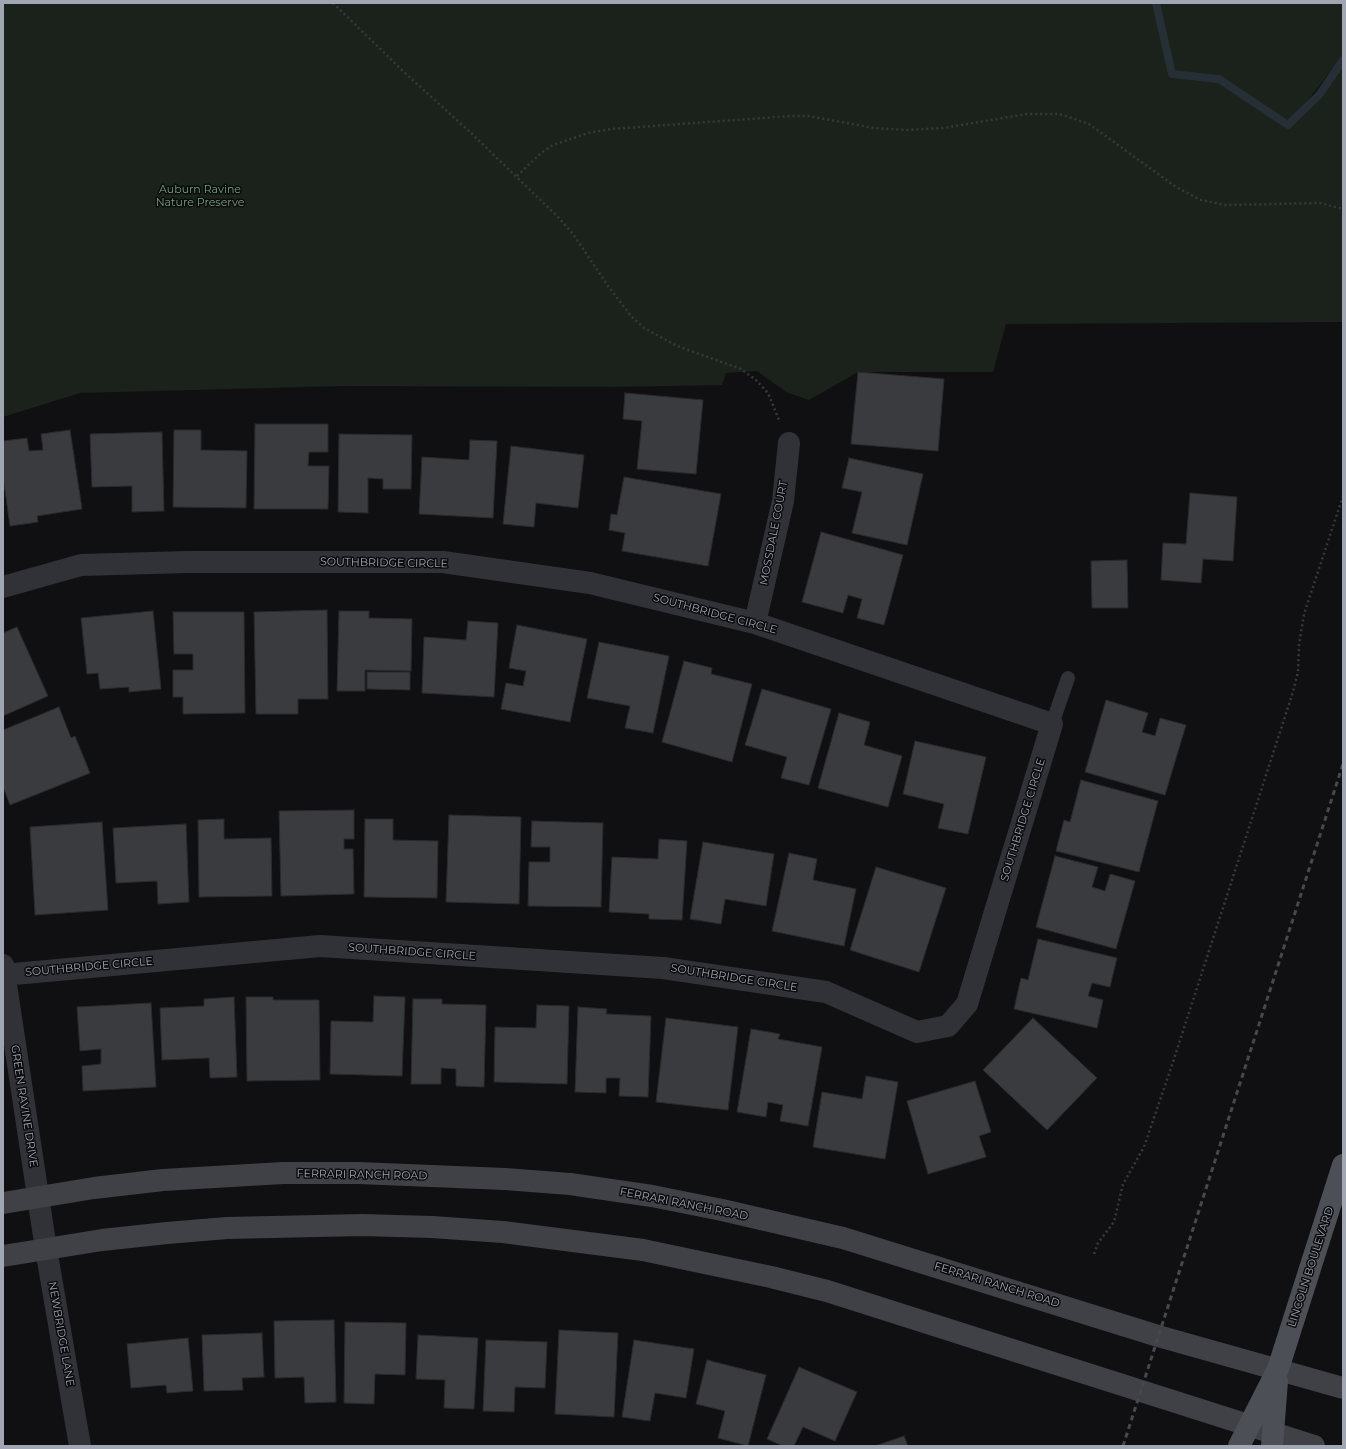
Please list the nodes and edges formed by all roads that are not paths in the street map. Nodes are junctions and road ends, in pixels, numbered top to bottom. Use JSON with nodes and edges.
{"nodes":[{"id":1,"x":789,"y":443,"type":"road end"},
{"id":2,"x":3,"y":587,"type":"edge"},
{"id":3,"x":755,"y":623,"type":"junction"},
{"id":4,"x":1068,"y":678,"type":"dead end"},
{"id":5,"x":1052,"y":724,"type":"junction"},
{"id":6,"x":4,"y":972,"type":"edge"},
{"id":7,"x":1343,"y":1165,"type":"edge"},
{"id":8,"x":38,"y":1196,"type":"junction"},
{"id":9,"x":3,"y":1203,"type":"edge"},
{"id":10,"x":42,"y":1222,"type":"joint"},
{"id":11,"x":46,"y":1249,"type":"junction"},
{"id":12,"x":3,"y":1256,"type":"edge"},
{"id":13,"x":1278,"y":1369,"type":"junction"},
{"id":14,"x":1343,"y":1388,"type":"edge"},
{"id":15,"x":1249,"y":1426,"type":"junction"},
{"id":16,"x":1272,"y":1440,"type":"edge"},
{"id":17,"x":80,"y":1446,"type":"edge"},
{"id":18,"x":1239,"y":1446,"type":"edge"},
{"id":19,"x":1314,"y":1446,"type":"edge"}],
"edges":[{"from":1,"to":3,"type":"street","name":"MOSSDALE COURT"},
{"from":2,"to":3,"type":"street","name":"SOUTHBRIDGE CIRCLE"},
{"from":3,"to":5,"type":"street","name":"SOUTHBRIDGE CIRCLE"},
{"from":4,"to":5,"type":"lane"},
{"from":5,"to":6,"type":"street","name":"SOUTHBRIDGE CIRCLE"},
{"from":6,"to":8,"type":"street","name":"GREEN RAVINE DRIVE"},
{"from":7,"to":13,"type":"main road","name":"LINCOLN BOULEVARD"},
{"from":8,"to":9,"type":"main road","name":"FERRARI RANCH ROAD"},
{"from":8,"to":10,"type":"street","name":"GREEN RAVINE DRIVE"},
{"from":8,"to":13,"type":"main road","name":"FERRARI RANCH ROAD"},
{"from":10,"to":11,"type":"street","name":"NEWBRIDGE LANE"},
{"from":11,"to":12,"type":"main road"},
{"from":11,"to":15,"type":"main road"},
{"from":11,"to":17,"type":"street","name":"NEWBRIDGE LANE"},
{"from":13,"to":14,"type":"main road","name":"FERRARI RANCH ROAD"},
{"from":13,"to":15,"type":"main road","name":"LINCOLN BOULEVARD"},
{"from":13,"to":16,"type":"main road","name":"LINCOLN BOULEVARD"},
{"from":15,"to":16,"type":"main road"},
{"from":15,"to":18,"type":"main road","name":"LINCOLN BOULEVARD"},
{"from":16,"to":19,"type":"main road"}]}
